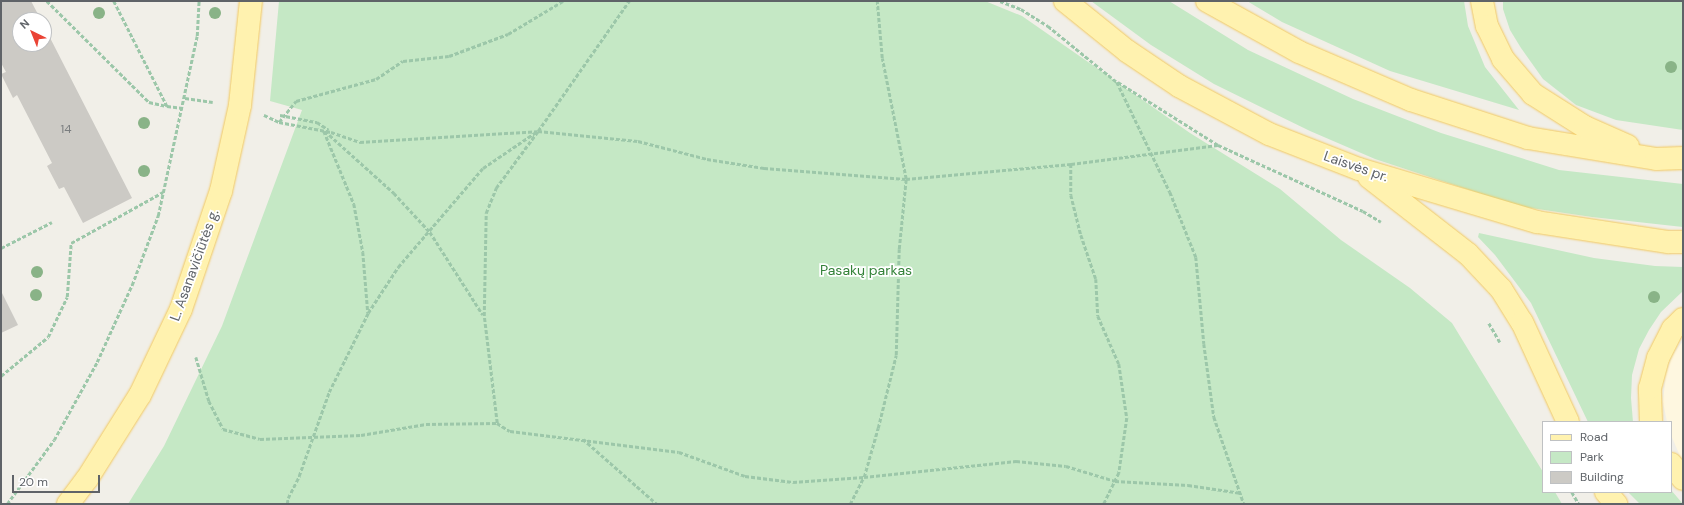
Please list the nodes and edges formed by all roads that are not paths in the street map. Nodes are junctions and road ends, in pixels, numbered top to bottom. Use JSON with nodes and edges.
{"nodes":[{"id":1,"x":251,"y":1,"type":"edge"},
{"id":2,"x":1065,"y":1,"type":"edge"},
{"id":3,"x":1207,"y":1,"type":"edge"},
{"id":4,"x":1482,"y":1,"type":"edge"},
{"id":5,"x":1683,"y":158,"type":"edge"},
{"id":6,"x":1656,"y":159,"type":"junction"},
{"id":7,"x":1359,"y":169,"type":"junction"},
{"id":8,"x":1683,"y":242,"type":"edge"},
{"id":9,"x":1683,"y":318,"type":"edge"},
{"id":10,"x":1568,"y":421,"type":"edge"},
{"id":11,"x":1652,"y":421,"type":"edge"},
{"id":12,"x":1672,"y":465,"type":"edge"},
{"id":13,"x":1683,"y":479,"type":"edge"},
{"id":14,"x":1607,"y":493,"type":"edge"},
{"id":15,"x":68,"y":504,"type":"edge"},
{"id":16,"x":1616,"y":504,"type":"edge"}],
"edges":[{"from":1,"to":15,"type":"main road","name":"L. Asanavičiūtės g."},
{"from":2,"to":7,"type":"main road","name":"Laisvės pr."},
{"from":3,"to":6,"type":"main road"},
{"from":4,"to":6,"type":"main road"},
{"from":5,"to":6,"type":"main road"},
{"from":7,"to":8,"type":"main road","name":"Laisvės pr."},
{"from":7,"to":10,"type":"main road"},
{"from":9,"to":11,"type":"main road"},
{"from":12,"to":13,"type":"main road"},
{"from":14,"to":16,"type":"main road"}]}
